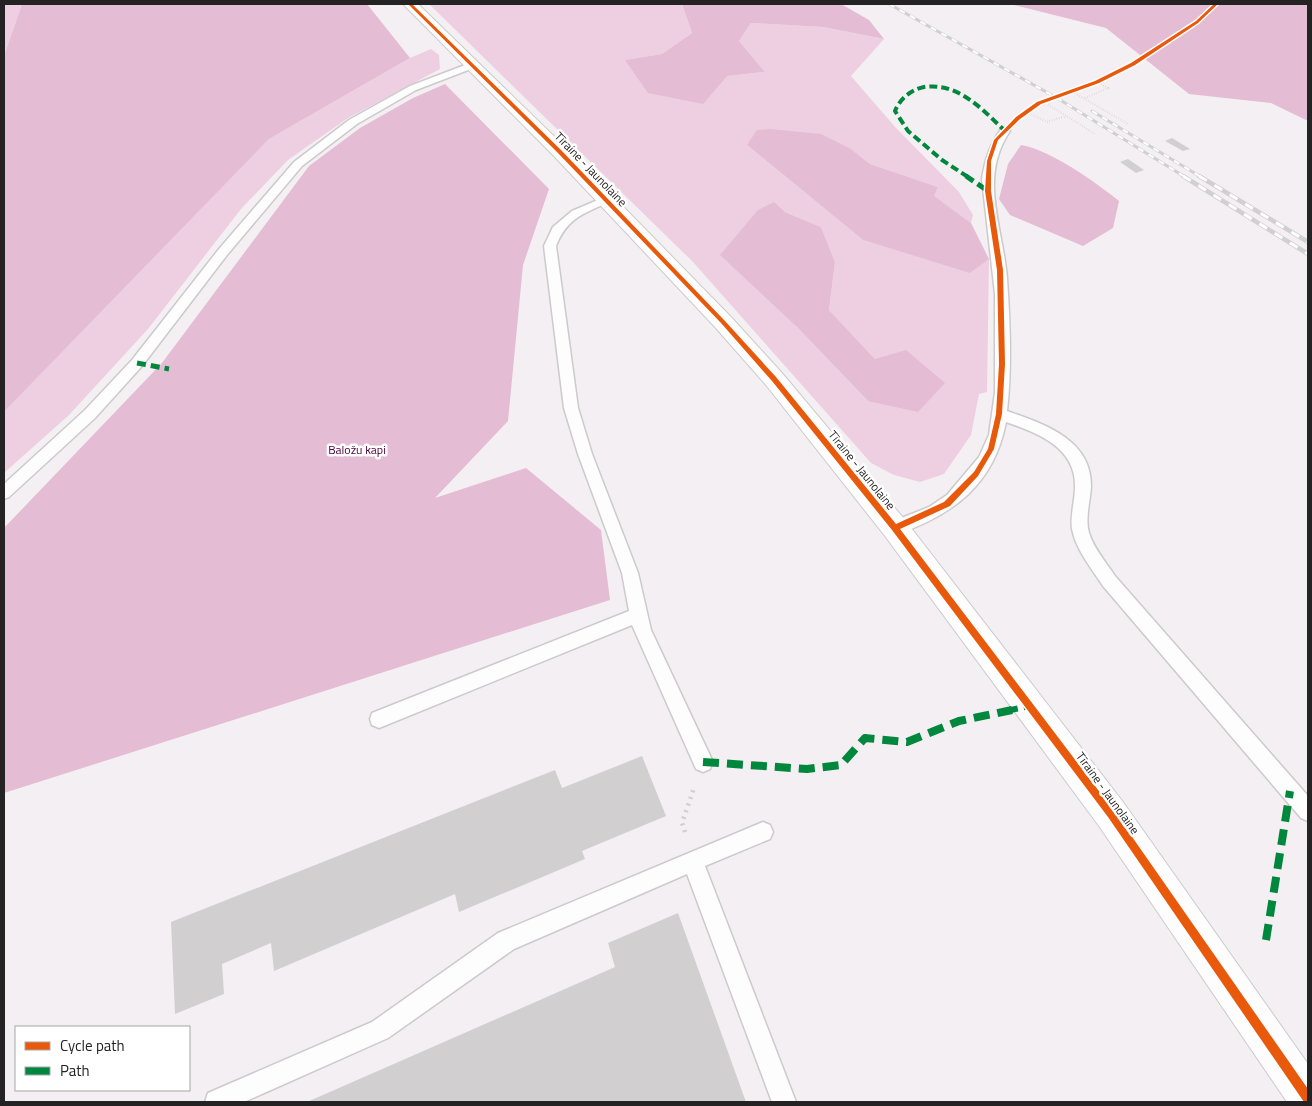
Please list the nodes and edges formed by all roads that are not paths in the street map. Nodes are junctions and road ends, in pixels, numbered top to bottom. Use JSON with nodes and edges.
{"nodes":[{"id":1,"x":410,"y":4,"type":"edge"},
{"id":2,"x":473,"y":65,"type":"junction"},
{"id":3,"x":1005,"y":131,"type":"dead end"},
{"id":4,"x":605,"y":200,"type":"junction"},
{"id":5,"x":999,"y":414,"type":"junction"},
{"id":6,"x":4,"y":493,"type":"edge"},
{"id":7,"x":895,"y":528,"type":"junction"},
{"id":8,"x":639,"y":616,"type":"junction"},
{"id":9,"x":379,"y":719,"type":"dead end"},
{"id":10,"x":703,"y":762,"type":"dead end"},
{"id":11,"x":1308,"y":811,"type":"edge"},
{"id":12,"x":763,"y":832,"type":"dead end"},
{"id":13,"x":693,"y":861,"type":"junction"},
{"id":14,"x":1308,"y":1098,"type":"edge"},
{"id":15,"x":217,"y":1102,"type":"edge"},
{"id":16,"x":784,"y":1102,"type":"edge"}],
"edges":[{"from":1,"to":2,"type":"main road","name":"Tīraine - Jaunolaine"},
{"from":2,"to":4,"type":"main road","name":"Tīraine - Jaunolaine"},
{"from":2,"to":6,"type":"lane"},
{"from":3,"to":5,"type":"lane"},
{"from":4,"to":7,"type":"main road","name":"Tīraine - Jaunolaine"},
{"from":4,"to":8,"type":"lane"},
{"from":5,"to":7,"type":"lane"},
{"from":5,"to":11,"type":"lane"},
{"from":7,"to":14,"type":"main road","name":"Tīraine - Jaunolaine"},
{"from":8,"to":9,"type":"lane"},
{"from":8,"to":10,"type":"lane"},
{"from":12,"to":13,"type":"lane"},
{"from":13,"to":15,"type":"lane"},
{"from":13,"to":16,"type":"lane"}]}
